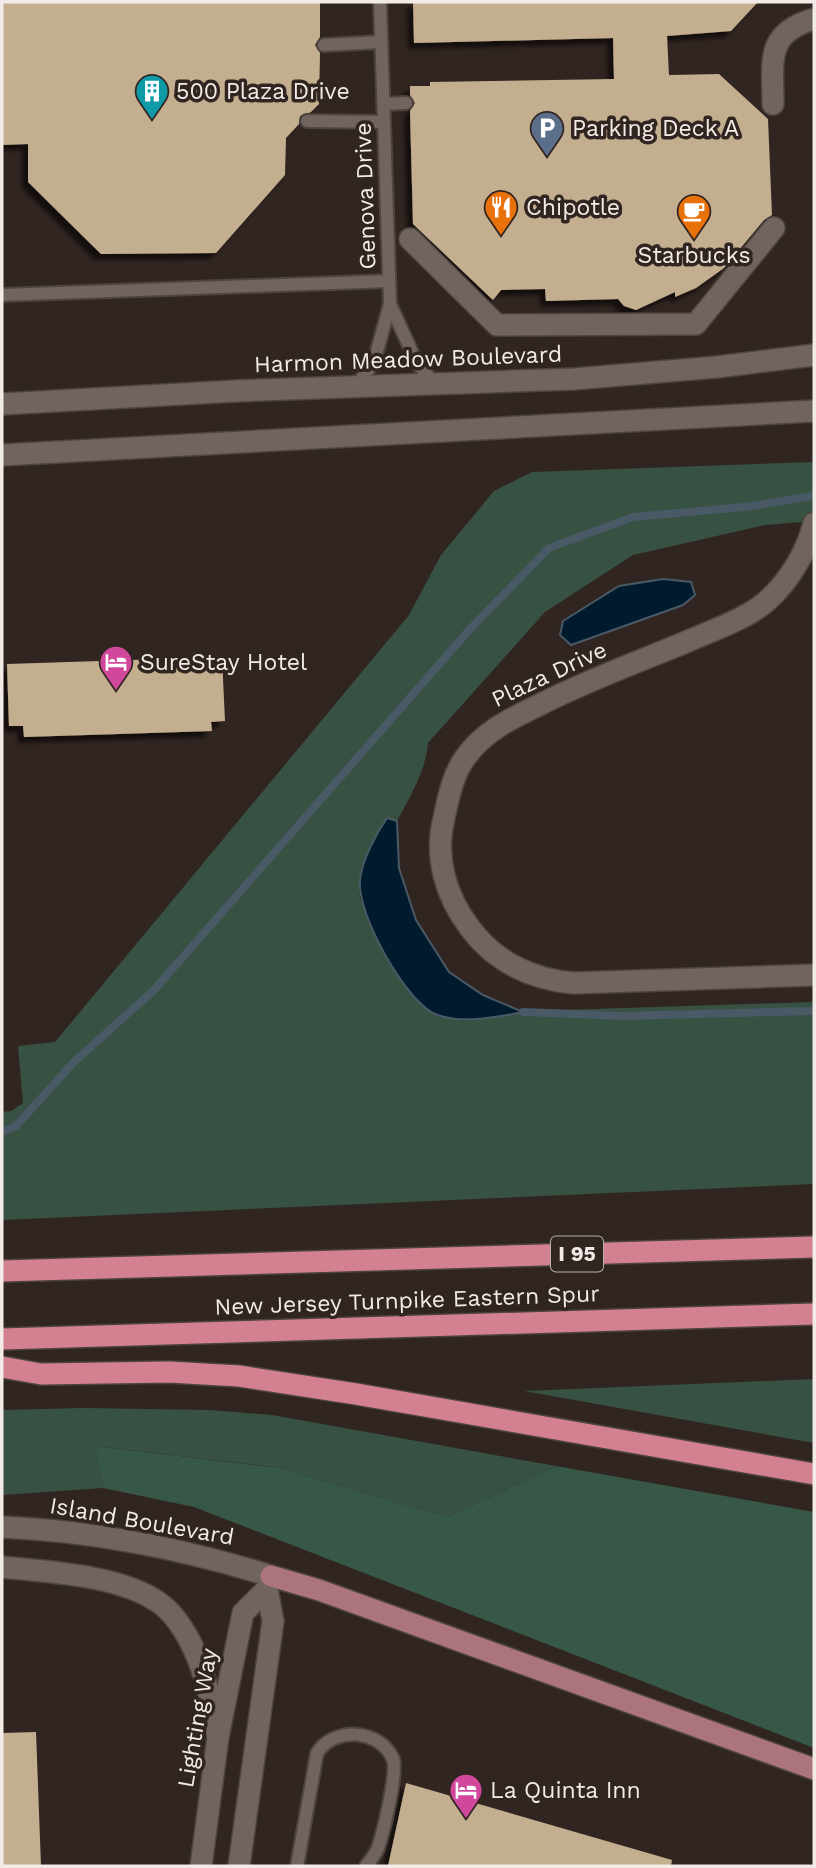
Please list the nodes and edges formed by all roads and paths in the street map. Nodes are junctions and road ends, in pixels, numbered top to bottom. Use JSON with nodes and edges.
{"nodes":[{"id":1,"x":380,"y":2,"type":"edge"},
{"id":2,"x":814,"y":19,"type":"edge"},
{"id":3,"x":381,"y":42,"type":"junction"},
{"id":4,"x":324,"y":45,"type":"dead end"},
{"id":5,"x":406,"y":103,"type":"dead end"},
{"id":6,"x":384,"y":104,"type":"junction"},
{"id":7,"x":773,"y":104,"type":"dead end"},
{"id":8,"x":307,"y":121,"type":"dead end"},
{"id":9,"x":384,"y":122,"type":"junction"},
{"id":10,"x":774,"y":228,"type":"dead end"},
{"id":11,"x":410,"y":239,"type":"dead end"},
{"id":12,"x":389,"y":281,"type":"junction"},
{"id":13,"x":2,"y":295,"type":"edge"},
{"id":14,"x":390,"y":304,"type":"junction"},
{"id":15,"x":814,"y":355,"type":"edge"},
{"id":16,"x":436,"y":386,"type":"junction"},
{"id":17,"x":355,"y":388,"type":"junction"},
{"id":18,"x":2,"y":404,"type":"edge"},
{"id":19,"x":814,"y":411,"type":"edge"},
{"id":20,"x":2,"y":455,"type":"edge"},
{"id":21,"x":813,"y":529,"type":"edge"},
{"id":22,"x":814,"y":975,"type":"edge"},
{"id":23,"x":814,"y":1247,"type":"edge"},
{"id":24,"x":2,"y":1271,"type":"edge"},
{"id":25,"x":814,"y":1314,"type":"edge"},
{"id":26,"x":2,"y":1339,"type":"edge"},
{"id":27,"x":2,"y":1367,"type":"edge"},
{"id":28,"x":814,"y":1474,"type":"edge"},
{"id":29,"x":2,"y":1527,"type":"edge"},
{"id":30,"x":2,"y":1567,"type":"edge"},
{"id":31,"x":269,"y":1582,"type":"junction"},
{"id":32,"x":218,"y":1737,"type":"junction"},
{"id":33,"x":814,"y":1769,"type":"edge"},
{"id":34,"x":201,"y":1866,"type":"edge"},
{"id":35,"x":239,"y":1866,"type":"edge"},
{"id":36,"x":297,"y":1866,"type":"edge"},
{"id":37,"x":366,"y":1866,"type":"edge"}],
"edges":[{"from":1,"to":3,"type":"lane","name":"Genova Drive"},
{"from":2,"to":7,"type":"street"},
{"from":3,"to":4,"type":"lane"},
{"from":3,"to":6,"type":"lane","name":"Genova Drive"},
{"from":5,"to":6,"type":"lane"},
{"from":6,"to":9,"type":"lane","name":"Genova Drive"},
{"from":8,"to":9,"type":"lane"},
{"from":9,"to":12,"type":"lane","name":"Genova Drive"},
{"from":10,"to":11,"type":"street"},
{"from":12,"to":13,"type":"lane"},
{"from":12,"to":14,"type":"lane","name":"Genova Drive"},
{"from":14,"to":16,"type":"lane","name":"Genova Drive"},
{"from":14,"to":17,"type":"lane","name":"Genova Drive"},
{"from":15,"to":16,"type":"street","name":"Harmon Meadow Boulevard"},
{"from":16,"to":17,"type":"street","name":"Harmon Meadow Boulevard"},
{"from":17,"to":18,"type":"street","name":"Harmon Meadow Boulevard"},
{"from":19,"to":20,"type":"street"},
{"from":21,"to":22,"type":"street","name":"Plaza Drive"},
{"from":23,"to":24,"type":"highway","name":"New Jersey Turnpike Eastern Spur","number":"I 95"},
{"from":25,"to":26,"type":"highway","name":"New Jersey Turnpike Eastern Spur"},
{"from":27,"to":28,"type":"highway"},
{"from":29,"to":31,"type":"street","name":"Island Boulevard"},
{"from":30,"to":32,"type":"street"},
{"from":31,"to":32,"type":"street","name":"Lighting Way"},
{"from":31,"to":33,"type":"main road"},
{"from":31,"to":35,"type":"street"},
{"from":32,"to":34,"type":"street","name":"Lighting Way"},
{"from":36,"to":37,"type":"lane"}]}
